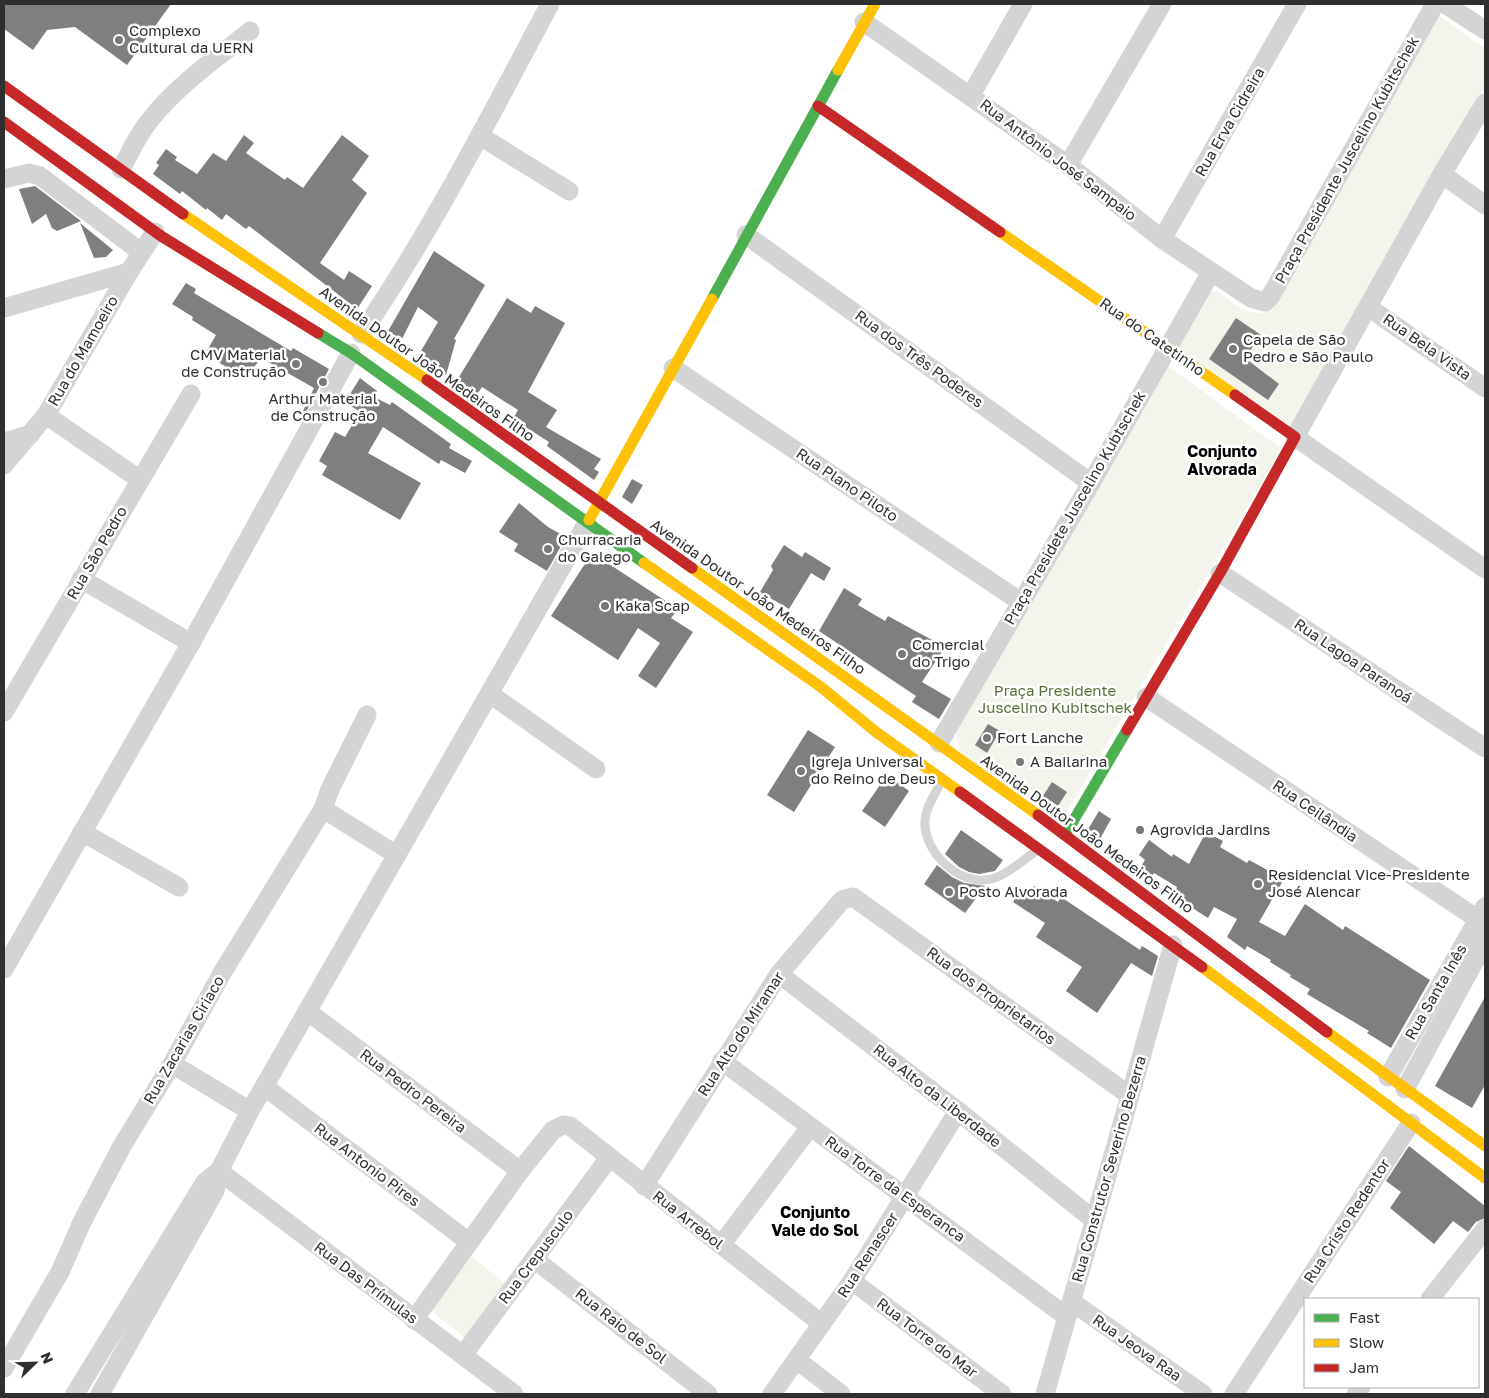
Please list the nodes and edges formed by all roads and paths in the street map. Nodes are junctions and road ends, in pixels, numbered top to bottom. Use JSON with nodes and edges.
{"nodes":[{"id":1,"x":550,"y":4,"type":"edge"},
{"id":2,"x":875,"y":4,"type":"edge"},
{"id":3,"x":1024,"y":4,"type":"edge"},
{"id":4,"x":1162,"y":4,"type":"edge"},
{"id":5,"x":1297,"y":4,"type":"edge"},
{"id":6,"x":1435,"y":4,"type":"edge"},
{"id":7,"x":1445,"y":4,"type":"edge"},
{"id":8,"x":864,"y":22,"type":"junction"},
{"id":9,"x":1485,"y":30,"type":"edge"},
{"id":10,"x":250,"y":31,"type":"dead end"},
{"id":11,"x":4,"y":86,"type":"edge"},
{"id":12,"x":971,"y":95,"type":"junction"},
{"id":13,"x":1485,"y":103,"type":"edge"},
{"id":14,"x":818,"y":106,"type":"junction"},
{"id":15,"x":24,"y":116,"type":"dead end"},
{"id":16,"x":4,"y":122,"type":"edge"},
{"id":17,"x":54,"y":123,"type":"junction"},
{"id":18,"x":480,"y":136,"type":"junction"},
{"id":19,"x":1068,"y":165,"type":"junction"},
{"id":20,"x":121,"y":170,"type":"junction"},
{"id":21,"x":1442,"y":174,"type":"junction"},
{"id":22,"x":4,"y":179,"type":"edge"},
{"id":23,"x":569,"y":191,"type":"dead end"},
{"id":24,"x":1485,"y":205,"type":"edge"},
{"id":25,"x":123,"y":210,"type":"junction"},
{"id":26,"x":155,"y":232,"type":"junction"},
{"id":27,"x":746,"y":235,"type":"junction"},
{"id":28,"x":1162,"y":239,"type":"junction"},
{"id":29,"x":233,"y":248,"type":"junction"},
{"id":30,"x":141,"y":252,"type":"junction"},
{"id":31,"x":129,"y":272,"type":"junction"},
{"id":32,"x":1211,"y":272,"type":"junction"},
{"id":33,"x":1251,"y":298,"type":"joint"},
{"id":34,"x":1368,"y":307,"type":"junction"},
{"id":35,"x":4,"y":308,"type":"edge"},
{"id":36,"x":361,"y":334,"type":"junction"},
{"id":37,"x":1167,"y":348,"type":"junction"},
{"id":38,"x":351,"y":353,"type":"junction"},
{"id":39,"x":673,"y":368,"type":"junction"},
{"id":40,"x":1485,"y":388,"type":"edge"},
{"id":41,"x":191,"y":394,"type":"dead end"},
{"id":42,"x":46,"y":415,"type":"junction"},
{"id":43,"x":31,"y":434,"type":"junction"},
{"id":44,"x":1295,"y":437,"type":"junction"},
{"id":45,"x":4,"y":442,"type":"edge"},
{"id":46,"x":4,"y":465,"type":"edge"},
{"id":47,"x":139,"y":479,"type":"junction"},
{"id":48,"x":1091,"y":482,"type":"junction"},
{"id":49,"x":599,"y":503,"type":"junction"},
{"id":50,"x":587,"y":523,"type":"junction"},
{"id":51,"x":1485,"y":569,"type":"edge"},
{"id":52,"x":1220,"y":573,"type":"junction"},
{"id":53,"x":82,"y":579,"type":"junction"},
{"id":54,"x":1021,"y":602,"type":"junction"},
{"id":55,"x":191,"y":643,"type":"junction"},
{"id":56,"x":490,"y":694,"type":"junction"},
{"id":57,"x":1146,"y":697,"type":"junction"},
{"id":58,"x":4,"y":712,"type":"edge"},
{"id":59,"x":367,"y":715,"type":"dead end"},
{"id":60,"x":881,"y":725,"type":"junction"},
{"id":61,"x":939,"y":743,"type":"junction"},
{"id":62,"x":1485,"y":748,"type":"edge"},
{"id":63,"x":596,"y":769,"type":"dead end"},
{"id":64,"x":942,"y":779,"type":"junction"},
{"id":65,"x":970,"y":799,"type":"junction"},
{"id":66,"x":323,"y":809,"type":"junction"},
{"id":67,"x":82,"y":832,"type":"junction"},
{"id":68,"x":1065,"y":835,"type":"junction"},
{"id":69,"x":1038,"y":850,"type":"junction"},
{"id":70,"x":397,"y":855,"type":"junction"},
{"id":71,"x":179,"y":887,"type":"dead end"},
{"id":72,"x":852,"y":897,"type":"joint"},
{"id":73,"x":1483,"y":917,"type":"edge"},
{"id":74,"x":1485,"y":942,"type":"edge"},
{"id":75,"x":1173,"y":945,"type":"junction"},
{"id":76,"x":4,"y":969,"type":"edge"},
{"id":77,"x":779,"y":974,"type":"junction"},
{"id":78,"x":307,"y":1011,"type":"junction"},
{"id":79,"x":722,"y":1061,"type":"junction"},
{"id":80,"x":172,"y":1064,"type":"junction"},
{"id":81,"x":1388,"y":1077,"type":"junction"},
{"id":82,"x":265,"y":1087,"type":"junction"},
{"id":83,"x":1405,"y":1089,"type":"junction"},
{"id":84,"x":1129,"y":1095,"type":"junction"},
{"id":85,"x":250,"y":1111,"type":"junction"},
{"id":86,"x":958,"y":1111,"type":"junction"},
{"id":87,"x":1411,"y":1123,"type":"junction"},
{"id":88,"x":810,"y":1127,"type":"junction"},
{"id":89,"x":1485,"y":1146,"type":"edge"},
{"id":90,"x":609,"y":1158,"type":"junction"},
{"id":91,"x":219,"y":1171,"type":"junction"},
{"id":92,"x":520,"y":1171,"type":"junction"},
{"id":93,"x":1485,"y":1178,"type":"edge"},
{"id":94,"x":644,"y":1186,"type":"junction"},
{"id":95,"x":906,"y":1197,"type":"junction"},
{"id":96,"x":1094,"y":1220,"type":"junction"},
{"id":97,"x":1485,"y":1229,"type":"edge"},
{"id":98,"x":469,"y":1242,"type":"junction"},
{"id":99,"x":721,"y":1245,"type":"junction"},
{"id":100,"x":534,"y":1258,"type":"junction"},
{"id":101,"x":852,"y":1281,"type":"junction"},
{"id":102,"x":1431,"y":1298,"type":"edge"},
{"id":103,"x":1070,"y":1309,"type":"junction"},
{"id":104,"x":414,"y":1320,"type":"junction"},
{"id":105,"x":822,"y":1324,"type":"junction"},
{"id":106,"x":108,"y":1337,"type":"junction"},
{"id":107,"x":127,"y":1348,"type":"junction"},
{"id":108,"x":463,"y":1355,"type":"junction"},
{"id":109,"x":797,"y":1360,"type":"junction"},
{"id":110,"x":4,"y":1368,"type":"edge"},
{"id":111,"x":75,"y":1394,"type":"edge"},
{"id":112,"x":100,"y":1394,"type":"edge"},
{"id":113,"x":514,"y":1394,"type":"edge"},
{"id":114,"x":708,"y":1394,"type":"edge"},
{"id":115,"x":772,"y":1394,"type":"edge"},
{"id":116,"x":841,"y":1394,"type":"edge"},
{"id":117,"x":1002,"y":1394,"type":"edge"},
{"id":118,"x":1045,"y":1394,"type":"edge"},
{"id":119,"x":1203,"y":1394,"type":"edge"},
{"id":120,"x":1234,"y":1394,"type":"edge"}],
"edges":[{"from":1,"to":18,"type":"street"},
{"from":2,"to":8,"type":"main road"},
{"from":3,"to":12,"type":"street"},
{"from":4,"to":19,"type":"street"},
{"from":5,"to":28,"type":"street","name":"Rua Erva Cidreira"},
{"from":6,"to":33,"type":"street","name":"Praça Presidente Juscelino Kubitschek"},
{"from":7,"to":9,"type":"street"},
{"from":8,"to":12,"type":"street","name":"Rua Antônio José Sampaio"},
{"from":8,"to":14,"type":"main road"},
{"from":10,"to":20,"type":"street"},
{"from":11,"to":17,"type":"main road","name":"Avenida Doutor João Medeiros Filho"},
{"from":12,"to":19,"type":"street","name":"Rua Antônio José Sampaio"},
{"from":13,"to":21,"type":"street"},
{"from":14,"to":27,"type":"main road"},
{"from":14,"to":37,"type":"main road","name":"Rua do Catetinho"},
{"from":15,"to":17,"type":"main road"},
{"from":16,"to":25,"type":"main road"},
{"from":17,"to":20,"type":"main road","name":"Avenida Doutor João Medeiros Filho"},
{"from":18,"to":23,"type":"street"},
{"from":18,"to":36,"type":"street"},
{"from":19,"to":28,"type":"street","name":"Rua Antônio José Sampaio"},
{"from":20,"to":29,"type":"main road","name":"Avenida Doutor João Medeiros Filho"},
{"from":21,"to":24,"type":"street"},
{"from":21,"to":34,"type":"street"},
{"from":22,"to":30,"type":"street"},
{"from":25,"to":26,"type":"main road"},
{"from":25,"to":29,"type":"main road"},
{"from":26,"to":30,"type":"street","name":"Rua do Mamoeiro"},
{"from":26,"to":38,"type":"main road"},
{"from":27,"to":39,"type":"main road"},
{"from":27,"to":48,"type":"street","name":"Rua dos Três Poderes"},
{"from":28,"to":32,"type":"street","name":"Rua Antônio José Sampaio"},
{"from":29,"to":36,"type":"main road","name":"Avenida Doutor João Medeiros Filho"},
{"from":30,"to":31,"type":"street","name":"Rua do Mamoeiro"},
{"from":31,"to":35,"type":"street"},
{"from":31,"to":42,"type":"street","name":"Rua do Mamoeiro"},
{"from":32,"to":33,"type":"street","name":"Rua Antônio José Sampaio"},
{"from":32,"to":37,"type":"street","name":"Praça Presidete Juscelino Kubtschek"},
{"from":34,"to":40,"type":"street","name":"Rua Bela Vista"},
{"from":34,"to":44,"type":"street"},
{"from":36,"to":49,"type":"main road","name":"Avenida Doutor João Medeiros Filho"},
{"from":37,"to":44,"type":"main road","name":"Rua do Catetinho"},
{"from":37,"to":48,"type":"street","name":"Praça Presidete Juscelino Kubtschek"},
{"from":38,"to":50,"type":"main road"},
{"from":38,"to":55,"type":"street"},
{"from":39,"to":49,"type":"main road"},
{"from":39,"to":54,"type":"street","name":"Rua Plano Piloto"},
{"from":41,"to":47,"type":"street","name":"Rua São Pedro"},
{"from":42,"to":43,"type":"street","name":"Rua do Mamoeiro"},
{"from":42,"to":47,"type":"street"},
{"from":43,"to":45,"type":"street"},
{"from":43,"to":46,"type":"street","name":"Rua do Mamoeiro"},
{"from":44,"to":51,"type":"street","name":"Rua do Catetinho"},
{"from":44,"to":52,"type":"main road"},
{"from":47,"to":53,"type":"street","name":"Rua São Pedro"},
{"from":48,"to":54,"type":"street","name":"Praça Presidete Juscelino Kubtschek"},
{"from":49,"to":50,"type":"main road"},
{"from":49,"to":61,"type":"main road","name":"Avenida Doutor João Medeiros Filho"},
{"from":50,"to":56,"type":"street"},
{"from":50,"to":60,"type":"main road"},
{"from":52,"to":57,"type":"main road"},
{"from":52,"to":62,"type":"street","name":"Rua Lagoa Paranoá"},
{"from":53,"to":55,"type":"street"},
{"from":53,"to":58,"type":"street","name":"Rua São Pedro"},
{"from":54,"to":61,"type":"street","name":"Praça Presidete Juscelino Kubtschek"},
{"from":55,"to":67,"type":"street"},
{"from":56,"to":63,"type":"street"},
{"from":56,"to":70,"type":"street"},
{"from":57,"to":68,"type":"main road"},
{"from":57,"to":73,"type":"street","name":"Rua Ceilândia"},
{"from":59,"to":66,"type":"street","name":"Rua Zacarias Ciriaco"},
{"from":60,"to":61,"type":"main road"},
{"from":60,"to":64,"type":"main road"},
{"from":61,"to":68,"type":"main road","name":"Avenida Doutor João Medeiros Filho"},
{"from":64,"to":65,"type":"main road"},
{"from":64,"to":69,"type":"lane"},
{"from":65,"to":68,"type":"main road"},
{"from":65,"to":69,"type":"main road"},
{"from":66,"to":70,"type":"street"},
{"from":66,"to":80,"type":"street","name":"Rua Zacarias Ciriaco"},
{"from":67,"to":71,"type":"street"},
{"from":67,"to":76,"type":"street"},
{"from":68,"to":81,"type":"main road","name":"Avenida Doutor João Medeiros Filho"},
{"from":69,"to":75,"type":"main road"},
{"from":70,"to":78,"type":"street"},
{"from":72,"to":77,"type":"street","name":"Rua Alto do Miramar"},
{"from":72,"to":84,"type":"street","name":"Rua dos Proprietarios"},
{"from":73,"to":81,"type":"street","name":"Rua Santa Inês"},
{"from":74,"to":83,"type":"street","name":"Rua Santa Inês"},
{"from":75,"to":84,"type":"street","name":"Rua Construtor Severino Bezerra"},
{"from":75,"to":87,"type":"main road"},
{"from":77,"to":79,"type":"street","name":"Rua Alto do Miramar"},
{"from":77,"to":86,"type":"street","name":"Rua Alto da Liberdade"},
{"from":78,"to":82,"type":"street"},
{"from":78,"to":92,"type":"street","name":"Rua Pedro Pereira"},
{"from":79,"to":88,"type":"street","name":"Rua Torre da Esperanca"},
{"from":79,"to":94,"type":"street","name":"Rua Alto do Miramar"},
{"from":80,"to":85,"type":"street"},
{"from":80,"to":110,"type":"street","name":"Rua Zacarias Ciriaco"},
{"from":81,"to":83,"type":"main road","name":"Avenida Doutor João Medeiros Filho"},
{"from":82,"to":85,"type":"street"},
{"from":82,"to":98,"type":"street","name":"Rua Antonio Pires"},
{"from":83,"to":89,"type":"main road","name":"Avenida Doutor João Medeiros Filho"},
{"from":84,"to":96,"type":"street","name":"Rua Construtor Severino Bezerra"},
{"from":85,"to":91,"type":"street"},
{"from":86,"to":95,"type":"street","name":"Rua Renascer"},
{"from":86,"to":96,"type":"street","name":"Rua Alto da Liberdade"},
{"from":87,"to":93,"type":"main road"},
{"from":87,"to":120,"type":"street","name":"Rua Cristo Redentor"},
{"from":88,"to":95,"type":"street","name":"Rua Torre da Esperanca"},
{"from":88,"to":99,"type":"street"},
{"from":90,"to":92,"type":"street","name":"Rua Arrebol"},
{"from":90,"to":94,"type":"street","name":"Rua Arrebol"},
{"from":90,"to":100,"type":"street","name":"Rua Crepusculo"},
{"from":91,"to":104,"type":"street","name":"Rua Das Prímulas"},
{"from":91,"to":106,"type":"street"},
{"from":91,"to":107,"type":"street"},
{"from":92,"to":98,"type":"street"},
{"from":94,"to":99,"type":"street","name":"Rua Arrebol"},
{"from":95,"to":101,"type":"street","name":"Rua Renascer"},
{"from":95,"to":103,"type":"street","name":"Rua Torre da Esperanca"},
{"from":96,"to":103,"type":"street","name":"Rua Construtor Severino Bezerra"},
{"from":97,"to":102,"type":"street"},
{"from":98,"to":104,"type":"street"},
{"from":99,"to":105,"type":"street","name":"Rua Arrebol"},
{"from":100,"to":108,"type":"street","name":"Rua Crepusculo"},
{"from":100,"to":114,"type":"street","name":"Rua Raio de Sol"},
{"from":101,"to":105,"type":"street","name":"Rua Renascer"},
{"from":101,"to":117,"type":"street","name":"Rua Torre do Mar"},
{"from":103,"to":118,"type":"street","name":"Rua Construtor Severino Bezerra"},
{"from":103,"to":119,"type":"street","name":"Rua Jeova Raa"},
{"from":104,"to":108,"type":"street","name":"Rua Das Prímulas"},
{"from":105,"to":109,"type":"street","name":"Rua Renascer"},
{"from":106,"to":107,"type":"street"},
{"from":106,"to":111,"type":"street"},
{"from":107,"to":112,"type":"street"},
{"from":108,"to":113,"type":"street","name":"Rua Das Prímulas"},
{"from":109,"to":115,"type":"street","name":"Rua Renascer"},
{"from":109,"to":116,"type":"street"}]}
